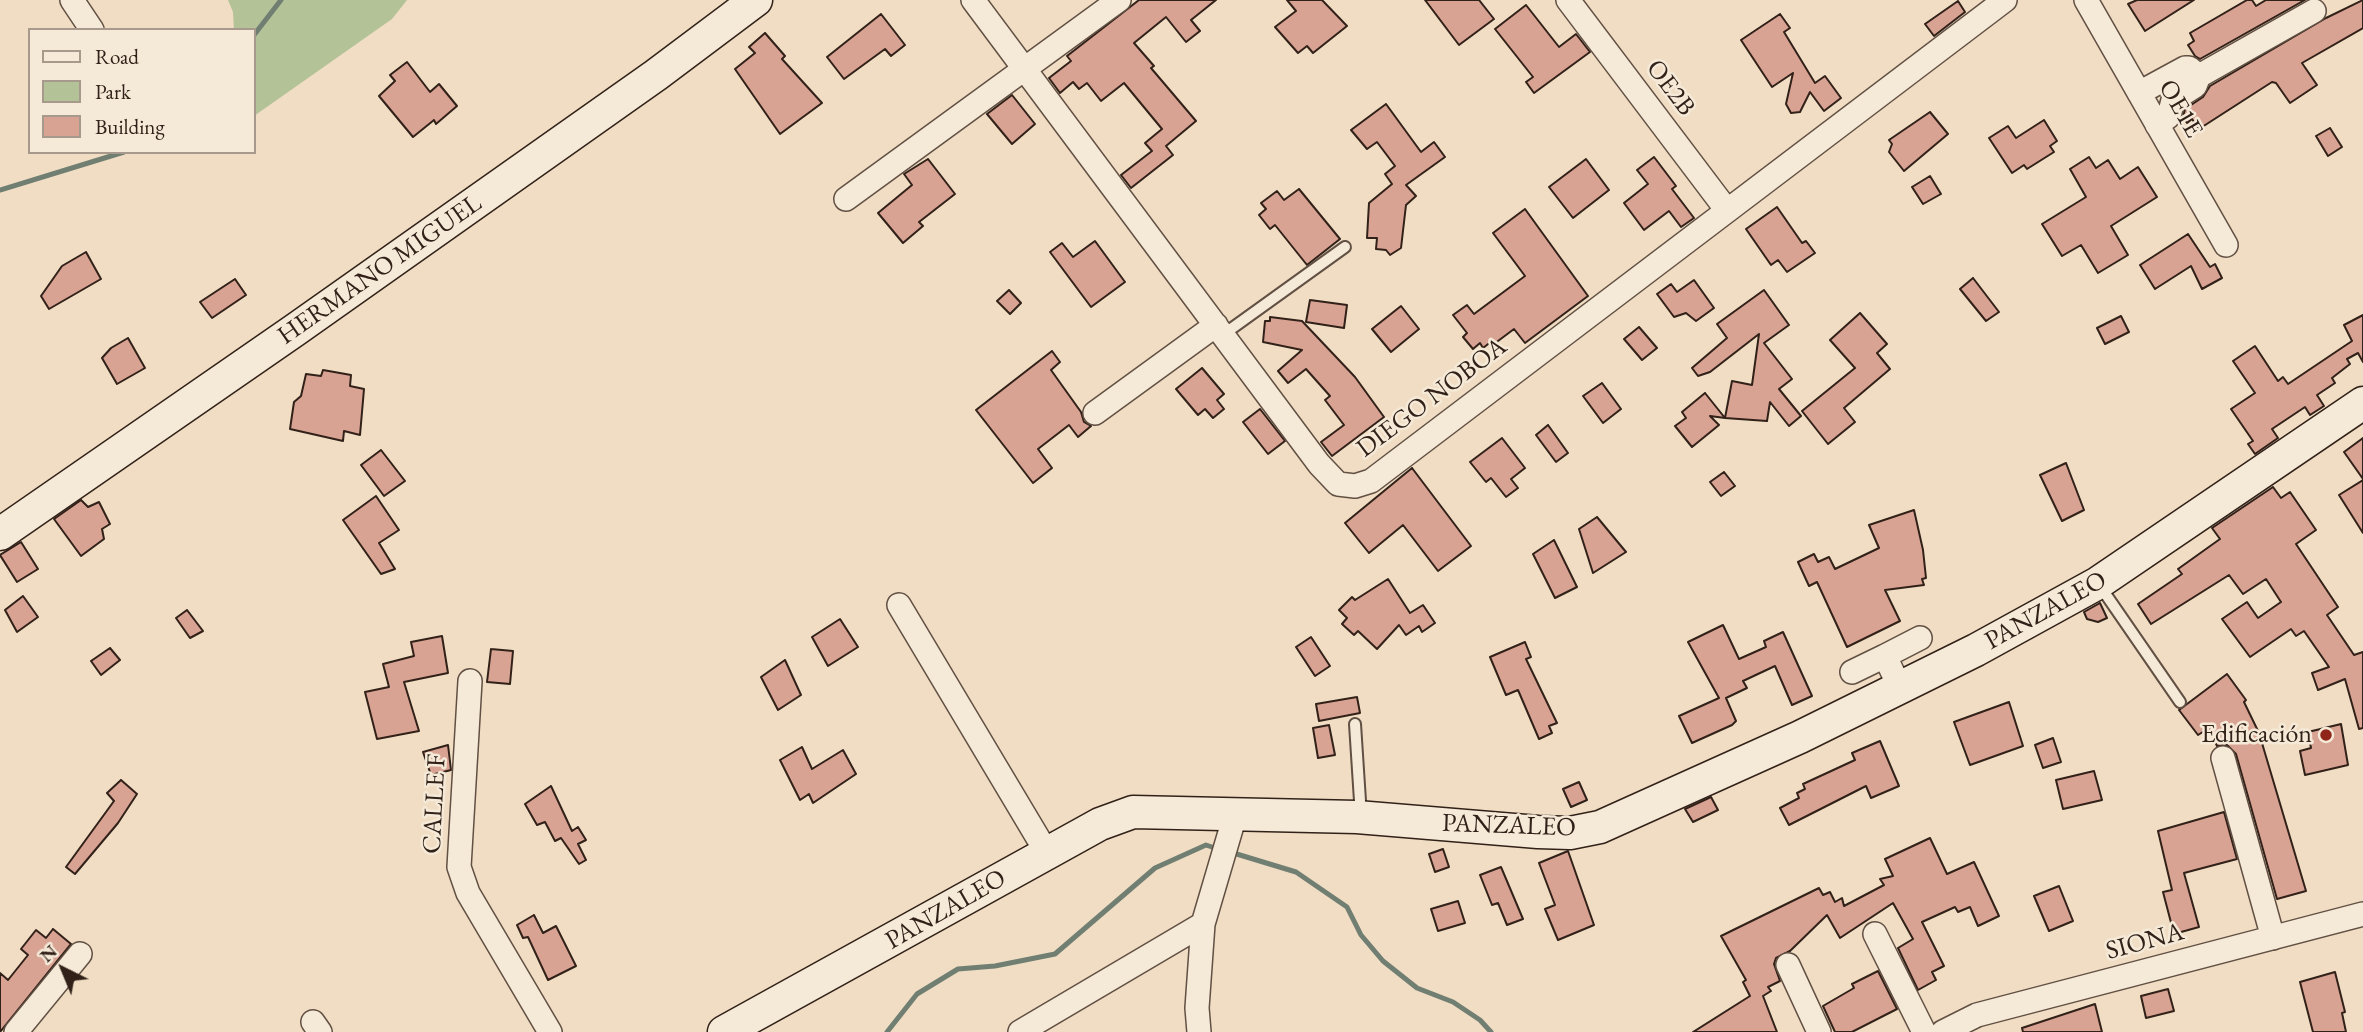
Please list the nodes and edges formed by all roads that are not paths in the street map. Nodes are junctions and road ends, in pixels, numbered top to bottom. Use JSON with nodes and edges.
{"nodes":[{"id":1,"x":72,"y":0,"type":"edge"},
{"id":2,"x":756,"y":0,"type":"edge"},
{"id":3,"x":973,"y":0,"type":"edge"},
{"id":4,"x":1119,"y":0,"type":"edge"},
{"id":5,"x":1569,"y":0,"type":"edge"},
{"id":6,"x":2005,"y":0,"type":"edge"},
{"id":7,"x":2086,"y":0,"type":"edge"},
{"id":8,"x":2314,"y":11,"type":"dead end"},
{"id":9,"x":91,"y":28,"type":"edge"},
{"id":10,"x":1026,"y":69,"type":"junction"},
{"id":11,"x":2199,"y":76,"type":"junction"},
{"id":12,"x":2139,"y":93,"type":"junction"},
{"id":13,"x":2157,"y":125,"type":"junction"},
{"id":14,"x":846,"y":199,"type":"dead end"},
{"id":15,"x":1726,"y":209,"type":"junction"},
{"id":16,"x":2226,"y":246,"type":"dead end"},
{"id":17,"x":1345,"y":247,"type":"dead end"},
{"id":18,"x":1220,"y":330,"type":"junction"},
{"id":19,"x":2363,"y":403,"type":"edge"},
{"id":20,"x":1095,"y":413,"type":"dead end"},
{"id":21,"x":0,"y":534,"type":"edge"},
{"id":22,"x":2098,"y":583,"type":"junction"},
{"id":23,"x":899,"y":605,"type":"dead end"},
{"id":24,"x":1920,"y":639,"type":"dead end"},
{"id":25,"x":1885,"y":656,"type":"junction"},
{"id":26,"x":1852,"y":672,"type":"dead end"},
{"id":27,"x":470,"y":681,"type":"dead end"},
{"id":28,"x":1900,"y":688,"type":"junction"},
{"id":29,"x":2180,"y":702,"type":"dead end"},
{"id":30,"x":1354,"y":724,"type":"dead end"},
{"id":31,"x":2223,"y":758,"type":"dead end"},
{"id":32,"x":1236,"y":812,"type":"junction"},
{"id":33,"x":1357,"y":817,"type":"junction"},
{"id":34,"x":1047,"y":853,"type":"junction"},
{"id":35,"x":2363,"y":914,"type":"edge"},
{"id":36,"x":1203,"y":924,"type":"junction"},
{"id":37,"x":1875,"y":934,"type":"dead end"},
{"id":38,"x":2273,"y":938,"type":"junction"},
{"id":39,"x":80,"y":954,"type":"dead end"},
{"id":40,"x":1788,"y":965,"type":"dead end"},
{"id":41,"x":16,"y":1032,"type":"edge"},
{"id":42,"x":550,"y":1032,"type":"edge"},
{"id":43,"x":724,"y":1032,"type":"edge"},
{"id":44,"x":1020,"y":1032,"type":"edge"},
{"id":45,"x":1199,"y":1032,"type":"edge"},
{"id":46,"x":1819,"y":1032,"type":"edge"},
{"id":47,"x":1924,"y":1032,"type":"edge"},
{"id":48,"x":1944,"y":1032,"type":"edge"}],
"edges":[{"from":1,"to":9,"type":"street"},
{"from":2,"to":21,"type":"street","name":"HERMANO MIGUEL"},
{"from":3,"to":10,"type":"street","name":"DIEGO NOBOA"},
{"from":4,"to":10,"type":"street"},
{"from":5,"to":15,"type":"street","name":"OE2B"},
{"from":6,"to":15,"type":"street","name":"DIEGO NOBOA"},
{"from":7,"to":12,"type":"street","name":"OE1E"},
{"from":8,"to":11,"type":"street"},
{"from":10,"to":14,"type":"street"},
{"from":10,"to":18,"type":"street","name":"DIEGO NOBOA"},
{"from":11,"to":12,"type":"street"},
{"from":11,"to":13,"type":"street"},
{"from":12,"to":13,"type":"street","name":"OE1E"},
{"from":13,"to":16,"type":"street","name":"OE1E"},
{"from":15,"to":18,"type":"street","name":"DIEGO NOBOA"},
{"from":17,"to":18,"type":"lane"},
{"from":18,"to":20,"type":"street"},
{"from":19,"to":22,"type":"street","name":"PANZALEO"},
{"from":22,"to":28,"type":"street","name":"PANZALEO"},
{"from":22,"to":29,"type":"lane"},
{"from":23,"to":34,"type":"street"},
{"from":24,"to":25,"type":"street"},
{"from":25,"to":26,"type":"street"},
{"from":25,"to":28,"type":"street"},
{"from":27,"to":42,"type":"street","name":"CALLE F"},
{"from":28,"to":33,"type":"street","name":"PANZALEO"},
{"from":30,"to":33,"type":"lane"},
{"from":31,"to":38,"type":"street"},
{"from":32,"to":33,"type":"street","name":"PANZALEO"},
{"from":32,"to":34,"type":"street","name":"PANZALEO"},
{"from":32,"to":36,"type":"street"},
{"from":34,"to":43,"type":"street","name":"PANZALEO"},
{"from":35,"to":38,"type":"street","name":"SIONA"},
{"from":36,"to":44,"type":"street"},
{"from":36,"to":45,"type":"street"},
{"from":37,"to":47,"type":"street"},
{"from":38,"to":48,"type":"street","name":"SIONA"},
{"from":39,"to":41,"type":"street"},
{"from":40,"to":46,"type":"street"}]}
